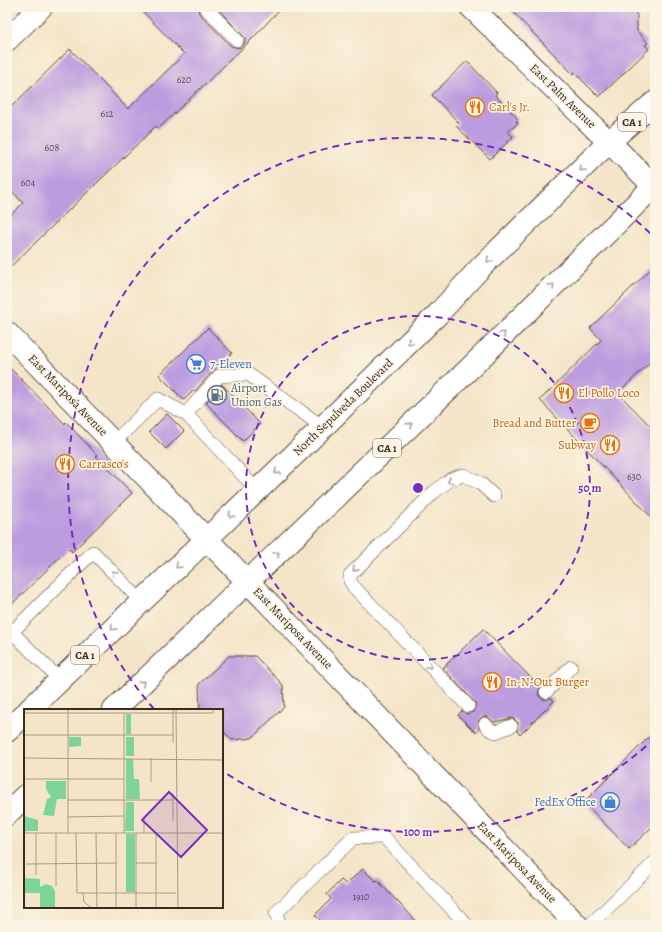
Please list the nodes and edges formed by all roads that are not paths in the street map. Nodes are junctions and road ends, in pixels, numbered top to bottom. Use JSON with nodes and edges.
{"nodes":[{"id":1,"x":40,"y":7,"type":"edge"},
{"id":2,"x":205,"y":7,"type":"edge"},
{"id":3,"x":471,"y":7,"type":"edge"},
{"id":4,"x":7,"y":40,"type":"edge"},
{"id":5,"x":237,"y":40,"type":"dead end"},
{"id":6,"x":655,"y":102,"type":"edge"},
{"id":7,"x":610,"y":142,"type":"junction"},
{"id":8,"x":654,"y":185,"type":"edge"},
{"id":9,"x":7,"y":333,"type":"edge"},
{"id":10,"x":186,"y":414,"type":"junction"},
{"id":11,"x":324,"y":427,"type":"junction"},
{"id":12,"x":114,"y":442,"type":"junction"},
{"id":13,"x":257,"y":490,"type":"junction"},
{"id":14,"x":494,"y":496,"type":"dead end"},
{"id":15,"x":206,"y":539,"type":"junction"},
{"id":16,"x":248,"y":582,"type":"junction"},
{"id":17,"x":141,"y":601,"type":"junction"},
{"id":18,"x":9,"y":629,"type":"edge"},
{"id":19,"x":571,"y":667,"type":"dead end"},
{"id":20,"x":60,"y":680,"type":"junction"},
{"id":21,"x":546,"y":692,"type":"dead end"},
{"id":22,"x":468,"y":706,"type":"dead end"},
{"id":23,"x":30,"y":709,"type":"edge"},
{"id":24,"x":115,"y":709,"type":"edge"},
{"id":25,"x":24,"y":715,"type":"edge"},
{"id":26,"x":485,"y":724,"type":"dead end"},
{"id":27,"x":511,"y":726,"type":"dead end"},
{"id":28,"x":7,"y":732,"type":"edge"},
{"id":29,"x":24,"y":797,"type":"edge"},
{"id":30,"x":7,"y":814,"type":"edge"},
{"id":31,"x":655,"y":862,"type":"edge"},
{"id":32,"x":280,"y":925,"type":"edge"},
{"id":33,"x":467,"y":925,"type":"edge"},
{"id":34,"x":577,"y":925,"type":"edge"},
{"id":35,"x":590,"y":925,"type":"edge"}],
"edges":[{"from":1,"to":4,"type":"main road"},
{"from":2,"to":5,"type":"lane"},
{"from":3,"to":7,"type":"main road","name":"East Palm Avenue"},
{"from":6,"to":7,"type":"main road","name":"North Sepulveda Boulevard","number":"CA 1"},
{"from":7,"to":8,"type":"main road","name":"East Palm Avenue"},
{"from":7,"to":11,"type":"main road","name":"North Sepulveda Boulevard","number":"CA 1","one_way":true},
{"from":16,"to":8,"type":"main road","number":"CA 1","one_way":true},
{"from":9,"to":12,"type":"main road","name":"East Mariposa Avenue"},
{"from":10,"to":11,"type":"lane"},
{"from":10,"to":12,"type":"lane"},
{"from":10,"to":13,"type":"lane"},
{"from":11,"to":13,"type":"main road","name":"North Sepulveda Boulevard","number":"CA 1","one_way":true},
{"from":12,"to":15,"type":"main road","name":"East Mariposa Avenue"},
{"from":13,"to":15,"type":"main road","name":"North Sepulveda Boulevard","number":"CA 1","one_way":true},
{"from":14,"to":22,"type":"lane","one_way":true},
{"from":15,"to":16,"type":"main road","name":"East Mariposa Avenue"},
{"from":15,"to":17,"type":"main road","name":"North Sepulveda Boulevard","number":"CA 1","one_way":true},
{"from":24,"to":16,"type":"main road","number":"CA 1","one_way":true},
{"from":16,"to":34,"type":"main road","name":"East Mariposa Avenue"},
{"from":17,"to":18,"type":"lane","one_way":true},
{"from":17,"to":20,"type":"main road","name":"North Sepulveda Boulevard","number":"CA 1","one_way":true},
{"from":18,"to":20,"type":"lane"},
{"from":19,"to":21,"type":"lane"},
{"from":20,"to":23,"type":"main road","name":"North Sepulveda Boulevard","number":"CA 1"},
{"from":25,"to":28,"type":"main road"},
{"from":26,"to":27,"type":"lane"},
{"from":29,"to":30,"type":"main road"},
{"from":31,"to":35,"type":"lane"},
{"from":32,"to":33,"type":"lane"}]}
